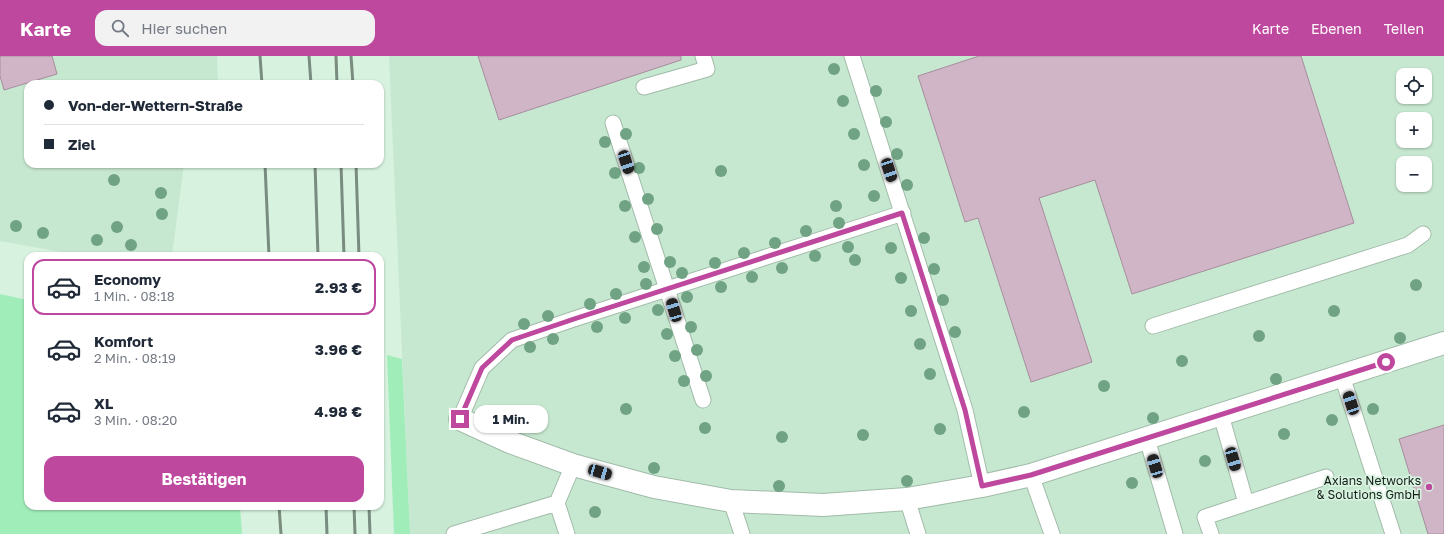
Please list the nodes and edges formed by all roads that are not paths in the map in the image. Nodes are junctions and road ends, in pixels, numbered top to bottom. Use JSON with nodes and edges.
{"nodes":[{"id":1,"x":703,"y":56,"type":"edge"},
{"id":2,"x":852,"y":56,"type":"edge"},
{"id":3,"x":644,"y":87,"type":"dead end"},
{"id":4,"x":613,"y":123,"type":"dead end"},
{"id":5,"x":902,"y":213,"type":"junction"},
{"id":6,"x":1423,"y":234,"type":"dead end"},
{"id":7,"x":668,"y":289,"type":"junction"},
{"id":8,"x":1153,"y":326,"type":"dead end"},
{"id":9,"x":1444,"y":343,"type":"edge"},
{"id":10,"x":1342,"y":376,"type":"junction"},
{"id":11,"x":702,"y":400,"type":"dead end"},
{"id":12,"x":1221,"y":414,"type":"junction"},
{"id":13,"x":460,"y":419,"type":"joint"},
{"id":14,"x":1147,"y":439,"type":"junction"},
{"id":15,"x":573,"y":465,"type":"junction"},
{"id":16,"x":1031,"y":475,"type":"junction"},
{"id":17,"x":1326,"y":477,"type":"dead end"},
{"id":18,"x":982,"y":486,"type":"junction"},
{"id":19,"x":907,"y":499,"type":"junction"},
{"id":20,"x":731,"y":501,"type":"junction"},
{"id":21,"x":557,"y":503,"type":"junction"},
{"id":22,"x":1246,"y":503,"type":"junction"},
{"id":23,"x":454,"y":534,"type":"edge"},
{"id":24,"x":567,"y":534,"type":"edge"},
{"id":25,"x":742,"y":534,"type":"edge"},
{"id":26,"x":918,"y":534,"type":"edge"},
{"id":27,"x":1052,"y":534,"type":"edge"},
{"id":28,"x":1175,"y":534,"type":"edge"},
{"id":29,"x":1211,"y":534,"type":"edge"},
{"id":30,"x":1393,"y":534,"type":"edge"}],
"edges":[{"from":1,"to":3,"type":"lane"},
{"from":2,"to":5,"type":"lane"},
{"from":4,"to":7,"type":"lane"},
{"from":5,"to":7,"type":"lane"},
{"from":5,"to":18,"type":"lane"},
{"from":6,"to":8,"type":"lane"},
{"from":7,"to":11,"type":"lane"},
{"from":7,"to":13,"type":"lane"},
{"from":9,"to":10,"type":"street"},
{"from":10,"to":12,"type":"street"},
{"from":10,"to":30,"type":"lane"},
{"from":12,"to":14,"type":"street"},
{"from":12,"to":22,"type":"lane"},
{"from":13,"to":15,"type":"street"},
{"from":14,"to":16,"type":"street"},
{"from":14,"to":28,"type":"lane"},
{"from":15,"to":20,"type":"street"},
{"from":15,"to":21,"type":"lane"},
{"from":16,"to":18,"type":"street"},
{"from":16,"to":27,"type":"lane"},
{"from":17,"to":22,"type":"lane"},
{"from":18,"to":19,"type":"street"},
{"from":19,"to":20,"type":"street"},
{"from":19,"to":26,"type":"lane"},
{"from":20,"to":25,"type":"lane"},
{"from":21,"to":23,"type":"lane"},
{"from":21,"to":24,"type":"lane"},
{"from":22,"to":29,"type":"lane"}]}
